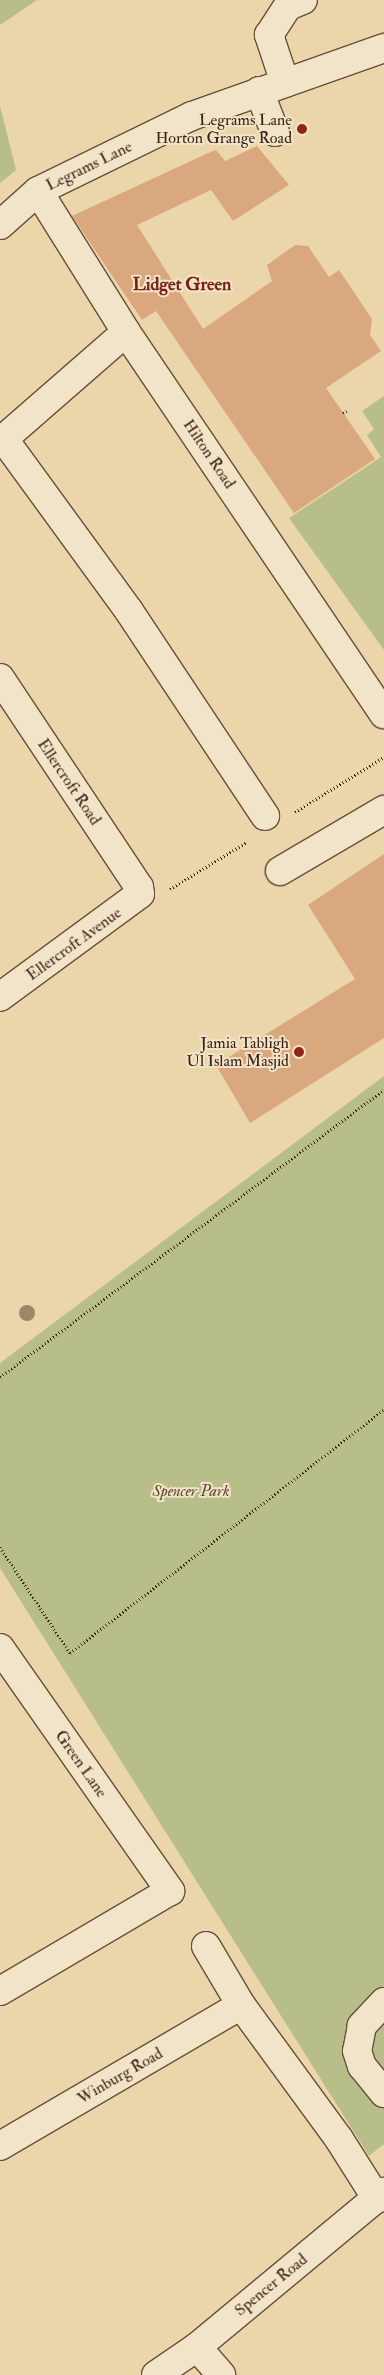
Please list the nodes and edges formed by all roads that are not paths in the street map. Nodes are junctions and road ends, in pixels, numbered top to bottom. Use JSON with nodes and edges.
{"nodes":[{"id":1,"x":303,"y":0,"type":"edge"},
{"id":2,"x":384,"y":48,"type":"edge"},
{"id":3,"x":285,"y":83,"type":"junction"},
{"id":4,"x":259,"y":92,"type":"junction"},
{"id":5,"x":275,"y":132,"type":"dead end"},
{"id":6,"x":38,"y":192,"type":"junction"},
{"id":7,"x":0,"y":225,"type":"edge"},
{"id":8,"x":141,"y":340,"type":"junction"},
{"id":9,"x":2,"y":440,"type":"edge"},
{"id":10,"x":0,"y":678,"type":"edge"},
{"id":11,"x":384,"y":714,"type":"edge"},
{"id":12,"x":384,"y":810,"type":"edge"},
{"id":13,"x":265,"y":816,"type":"dead end"},
{"id":14,"x":280,"y":871,"type":"dead end"},
{"id":15,"x":139,"y":887,"type":"joint"},
{"id":16,"x":0,"y":997,"type":"edge"},
{"id":17,"x":0,"y":1648,"type":"edge"},
{"id":18,"x":206,"y":1946,"type":"dead end"},
{"id":19,"x":0,"y":1991,"type":"edge"},
{"id":20,"x":384,"y":2002,"type":"edge"},
{"id":21,"x":241,"y":2005,"type":"junction"},
{"id":22,"x":384,"y":2093,"type":"edge"},
{"id":23,"x":0,"y":2146,"type":"edge"},
{"id":24,"x":380,"y":2196,"type":"edge"},
{"id":25,"x":197,"y":2347,"type":"junction"},
{"id":26,"x":156,"y":2375,"type":"edge"},
{"id":27,"x":221,"y":2375,"type":"edge"}],
"edges":[{"from":1,"to":3,"type":"street"},
{"from":2,"to":3,"type":"street","name":"Legrams Lane"},
{"from":3,"to":4,"type":"street","name":"Legrams Lane"},
{"from":4,"to":5,"type":"street"},
{"from":4,"to":6,"type":"street","name":"Legrams Lane"},
{"from":6,"to":7,"type":"street","name":"Legrams Lane"},
{"from":6,"to":8,"type":"street","name":"Hilton Road"},
{"from":8,"to":9,"type":"street"},
{"from":8,"to":11,"type":"street","name":"Hilton Road"},
{"from":9,"to":13,"type":"street"},
{"from":10,"to":15,"type":"street","name":"Ellercroft Road"},
{"from":12,"to":14,"type":"street"},
{"from":15,"to":16,"type":"street","name":"Ellercroft Avenue"},
{"from":17,"to":19,"type":"street","name":"Green Lane"},
{"from":18,"to":21,"type":"street"},
{"from":20,"to":22,"type":"street"},
{"from":21,"to":23,"type":"street","name":"Winburg Road"},
{"from":21,"to":24,"type":"street"},
{"from":24,"to":25,"type":"street","name":"Spencer Road"},
{"from":25,"to":26,"type":"street","name":"Spencer Road"},
{"from":25,"to":27,"type":"street"}]}
